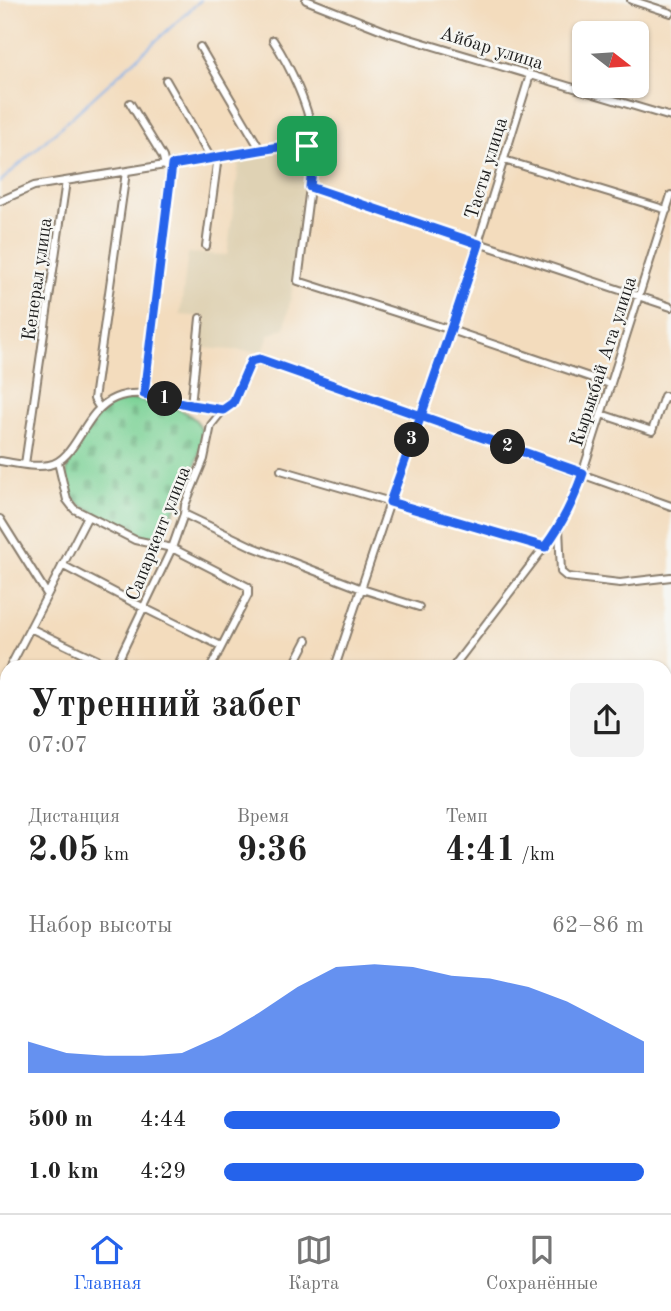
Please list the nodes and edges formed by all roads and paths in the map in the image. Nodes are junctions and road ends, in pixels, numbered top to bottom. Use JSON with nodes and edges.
{"nodes":[{"id":1,"x":306,"y":0,"type":"edge"},
{"id":2,"x":631,"y":0,"type":"edge"},
{"id":3,"x":671,"y":13,"type":"edge"},
{"id":4,"x":273,"y":40,"type":"dead end"},
{"id":5,"x":200,"y":47,"type":"dead end"},
{"id":6,"x":530,"y":75,"type":"junction"},
{"id":7,"x":166,"y":80,"type":"dead end"},
{"id":8,"x":130,"y":103,"type":"dead end"},
{"id":9,"x":671,"y":117,"type":"edge"},
{"id":10,"x":307,"y":146,"type":"junction"},
{"id":11,"x":260,"y":149,"type":"junction"},
{"id":12,"x":214,"y":157,"type":"junction"},
{"id":13,"x":504,"y":160,"type":"junction"},
{"id":14,"x":168,"y":166,"type":"junction"},
{"id":15,"x":126,"y":172,"type":"junction"},
{"id":16,"x":66,"y":181,"type":"junction"},
{"id":17,"x":310,"y":187,"type":"junction"},
{"id":18,"x":671,"y":195,"type":"edge"},
{"id":19,"x":0,"y":201,"type":"edge"},
{"id":20,"x":667,"y":210,"type":"junction"},
{"id":21,"x":479,"y":244,"type":"junction"},
{"id":22,"x":206,"y":246,"type":"dead end"},
{"id":23,"x":639,"y":297,"type":"junction"},
{"id":24,"x":671,"y":307,"type":"edge"},
{"id":25,"x":200,"y":318,"type":"dead end"},
{"id":26,"x":451,"y":330,"type":"junction"},
{"id":27,"x":610,"y":384,"type":"junction"},
{"id":28,"x":144,"y":394,"type":"junction"},
{"id":29,"x":671,"y":398,"type":"edge"},
{"id":30,"x":191,"y":405,"type":"junction"},
{"id":31,"x":99,"y":407,"type":"junction"},
{"id":32,"x":223,"y":410,"type":"junction"},
{"id":33,"x":601,"y":414,"type":"junction"},
{"id":34,"x":421,"y":417,"type":"junction"},
{"id":35,"x":0,"y":461,"type":"edge"},
{"id":36,"x":58,"y":462,"type":"junction"},
{"id":37,"x":25,"y":464,"type":"junction"},
{"id":38,"x":281,"y":470,"type":"dead end"},
{"id":39,"x":583,"y":473,"type":"junction"},
{"id":40,"x":390,"y":502,"type":"junction"},
{"id":41,"x":671,"y":506,"type":"edge"},
{"id":42,"x":184,"y":514,"type":"junction"},
{"id":43,"x":88,"y":516,"type":"junction"},
{"id":44,"x":0,"y":519,"type":"edge"},
{"id":45,"x":559,"y":528,"type":"junction"},
{"id":46,"x":545,"y":547,"type":"junction"},
{"id":47,"x":172,"y":548,"type":"junction"},
{"id":48,"x":62,"y":565,"type":"junction"},
{"id":49,"x":671,"y":577,"type":"edge"},
{"id":50,"x":362,"y":589,"type":"junction"},
{"id":51,"x":47,"y":594,"type":"junction"},
{"id":52,"x":419,"y":607,"type":"dead end"},
{"id":53,"x":144,"y":608,"type":"junction"},
{"id":54,"x":30,"y":628,"type":"junction"},
{"id":55,"x":307,"y":640,"type":"dead end"},
{"id":56,"x":221,"y":646,"type":"junction"},
{"id":57,"x":14,"y":660,"type":"edge"},
{"id":58,"x":89,"y":660,"type":"edge"},
{"id":59,"x":117,"y":660,"type":"edge"},
{"id":60,"x":214,"y":660,"type":"edge"},
{"id":61,"x":297,"y":660,"type":"edge"},
{"id":62,"x":337,"y":660,"type":"edge"},
{"id":63,"x":458,"y":660,"type":"edge"}],
"edges":[{"from":1,"to":6,"type":"street","name":"Айбар улица"},
{"from":2,"to":3,"type":"street"},
{"from":4,"to":10,"type":"street"},
{"from":5,"to":11,"type":"street"},
{"from":6,"to":9,"type":"street","name":"Айбар улица"},
{"from":6,"to":13,"type":"street","name":"Тасты улица"},
{"from":7,"to":12,"type":"street"},
{"from":8,"to":14,"type":"street"},
{"from":10,"to":11,"type":"street"},
{"from":10,"to":17,"type":"street"},
{"from":11,"to":12,"type":"street"},
{"from":12,"to":14,"type":"street"},
{"from":12,"to":22,"type":"street"},
{"from":13,"to":20,"type":"street"},
{"from":13,"to":21,"type":"street","name":"Тасты улица"},
{"from":14,"to":15,"type":"street"},
{"from":14,"to":28,"type":"street"},
{"from":15,"to":16,"type":"street"},
{"from":15,"to":31,"type":"street"},
{"from":16,"to":19,"type":"street"},
{"from":16,"to":37,"type":"street","name":"Кенерал улица"},
{"from":17,"to":21,"type":"street"},
{"from":17,"to":26,"type":"street"},
{"from":18,"to":20,"type":"street","name":"Кырыкбай Ата улица"},
{"from":20,"to":23,"type":"street","name":"Кырыкбай Ата улица"},
{"from":21,"to":23,"type":"street"},
{"from":21,"to":26,"type":"street","name":"Тасты улица"},
{"from":23,"to":24,"type":"street"},
{"from":23,"to":27,"type":"street","name":"Кырыкбай Ата улица"},
{"from":25,"to":30,"type":"street"},
{"from":26,"to":27,"type":"street"},
{"from":26,"to":34,"type":"street","name":"Тасты улица"},
{"from":27,"to":33,"type":"street","name":"Кырыкбай Ата улица"},
{"from":28,"to":30,"type":"street"},
{"from":28,"to":31,"type":"street"},
{"from":29,"to":33,"type":"street"},
{"from":30,"to":32,"type":"street"},
{"from":31,"to":36,"type":"street"},
{"from":32,"to":34,"type":"street","name":"Сапаркент улица"},
{"from":32,"to":42,"type":"street","name":"Сапаркент улица"},
{"from":33,"to":39,"type":"street","name":"Кырыкбай Ата улица"},
{"from":34,"to":39,"type":"street","name":"Сапаркент улица"},
{"from":34,"to":40,"type":"street","name":"Тасты улица"},
{"from":35,"to":37,"type":"street"},
{"from":36,"to":37,"type":"street"},
{"from":36,"to":43,"type":"street"},
{"from":38,"to":40,"type":"street"},
{"from":39,"to":41,"type":"street","name":"Сапаркент улица"},
{"from":39,"to":45,"type":"street","name":"Кырыкбай Ата улица"},
{"from":40,"to":46,"type":"street"},
{"from":40,"to":50,"type":"street","name":"Тасты улица"},
{"from":42,"to":47,"type":"street","name":"Сапаркент улица"},
{"from":42,"to":50,"type":"street"},
{"from":43,"to":47,"type":"street"},
{"from":43,"to":48,"type":"street"},
{"from":44,"to":51,"type":"street"},
{"from":45,"to":46,"type":"street","name":"Кырыкбай Ата улица"},
{"from":45,"to":49,"type":"street"},
{"from":46,"to":63,"type":"street","name":"Кырыкбай Ата улица"},
{"from":47,"to":53,"type":"street","name":"Сапаркент улица"},
{"from":47,"to":56,"type":"street"},
{"from":48,"to":51,"type":"street"},
{"from":48,"to":53,"type":"street"},
{"from":50,"to":52,"type":"street"},
{"from":50,"to":62,"type":"street","name":"Тасты улица"},
{"from":51,"to":54,"type":"street"},
{"from":53,"to":56,"type":"street"},
{"from":53,"to":59,"type":"street","name":"Сапаркент улица"},
{"from":54,"to":57,"type":"street"},
{"from":54,"to":58,"type":"street"},
{"from":55,"to":61,"type":"street"},
{"from":56,"to":60,"type":"street"}]}
